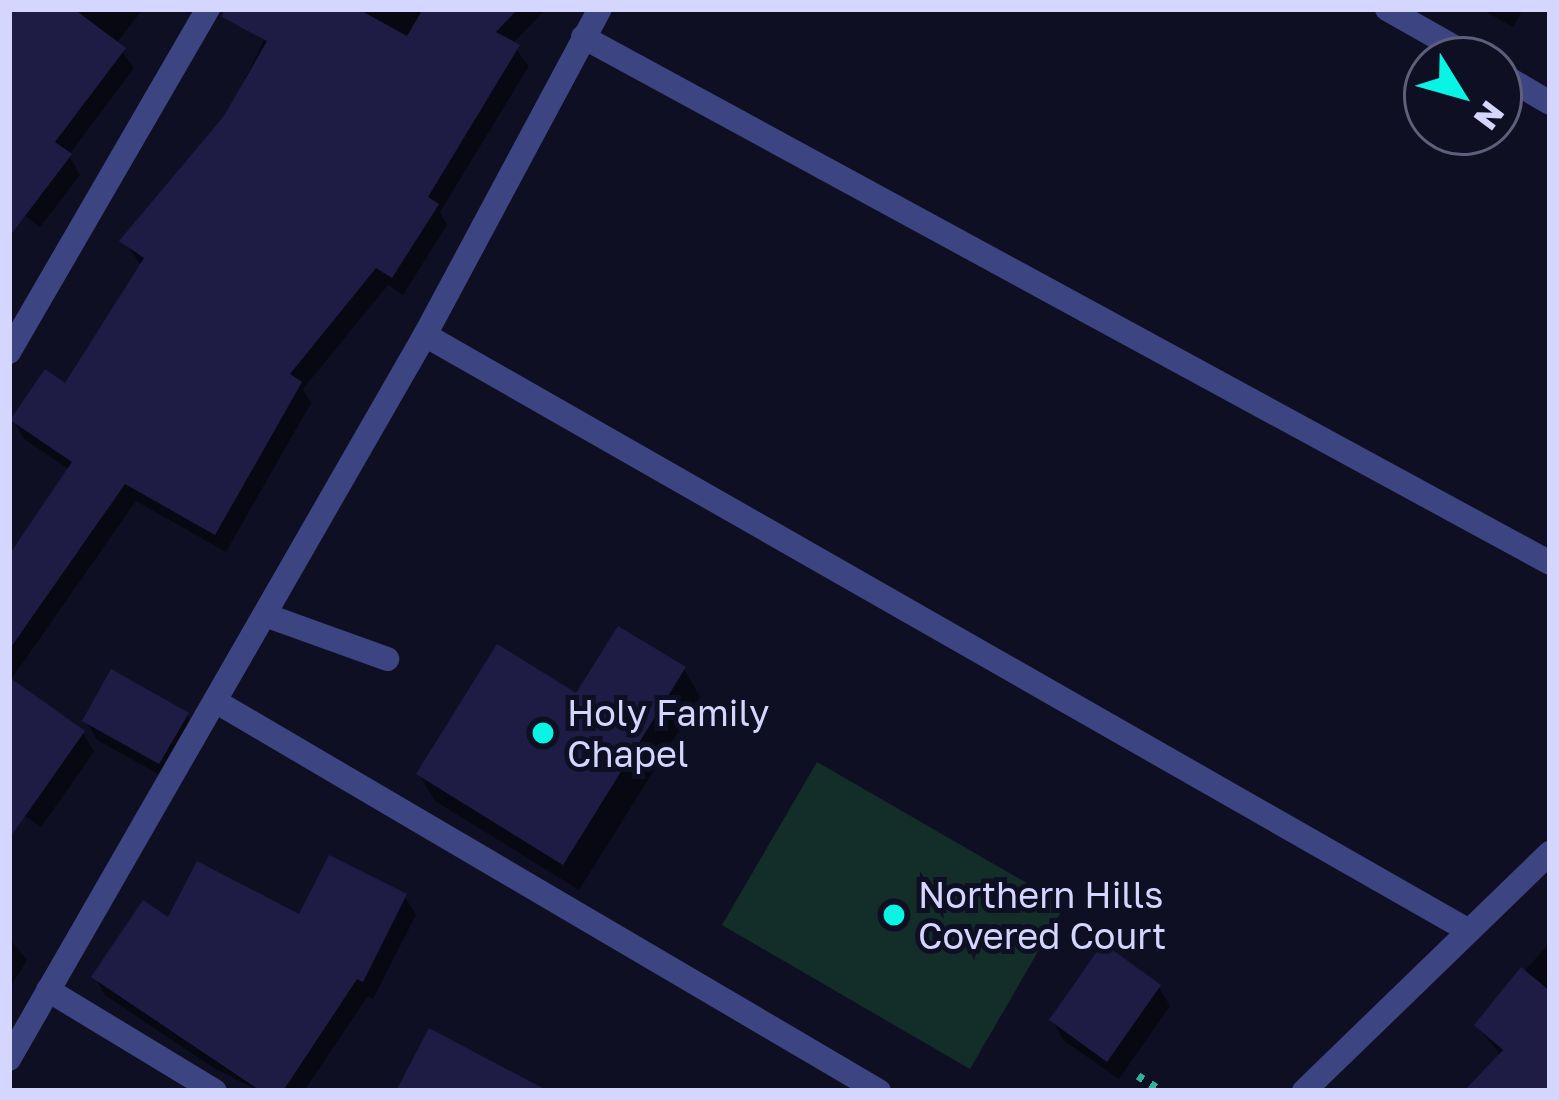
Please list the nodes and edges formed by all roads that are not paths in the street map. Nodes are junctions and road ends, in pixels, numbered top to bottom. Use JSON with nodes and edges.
{"nodes":[{"id":1,"x":208,"y":9,"type":"edge"},
{"id":2,"x":600,"y":9,"type":"edge"},
{"id":3,"x":1387,"y":9,"type":"edge"},
{"id":4,"x":1435,"y":36,"type":"edge"},
{"id":5,"x":583,"y":37,"type":"junction"},
{"id":6,"x":1523,"y":87,"type":"edge"},
{"id":7,"x":1550,"y":103,"type":"edge"},
{"id":8,"x":425,"y":335,"type":"junction"},
{"id":9,"x":9,"y":352,"type":"edge"},
{"id":10,"x":1550,"y":563,"type":"edge"},
{"id":11,"x":265,"y":615,"type":"junction"},
{"id":12,"x":387,"y":659,"type":"dead end"},
{"id":13,"x":215,"y":701,"type":"junction"},
{"id":14,"x":1550,"y":853,"type":"edge"},
{"id":15,"x":1469,"y":931,"type":"junction"},
{"id":16,"x":48,"y":990,"type":"junction"},
{"id":17,"x":9,"y":1059,"type":"edge"},
{"id":18,"x":215,"y":1091,"type":"edge"},
{"id":19,"x":880,"y":1091,"type":"edge"},
{"id":20,"x":1304,"y":1091,"type":"edge"}],
"edges":[{"from":1,"to":9,"type":"street"},
{"from":2,"to":5,"type":"street"},
{"from":3,"to":4,"type":"street"},
{"from":5,"to":8,"type":"street"},
{"from":5,"to":10,"type":"street"},
{"from":6,"to":7,"type":"street"},
{"from":8,"to":11,"type":"street"},
{"from":8,"to":15,"type":"street"},
{"from":11,"to":12,"type":"street"},
{"from":11,"to":13,"type":"street"},
{"from":13,"to":16,"type":"street"},
{"from":13,"to":19,"type":"street"},
{"from":14,"to":15,"type":"street"},
{"from":15,"to":20,"type":"street"},
{"from":16,"to":17,"type":"street"},
{"from":16,"to":18,"type":"street"}]}
